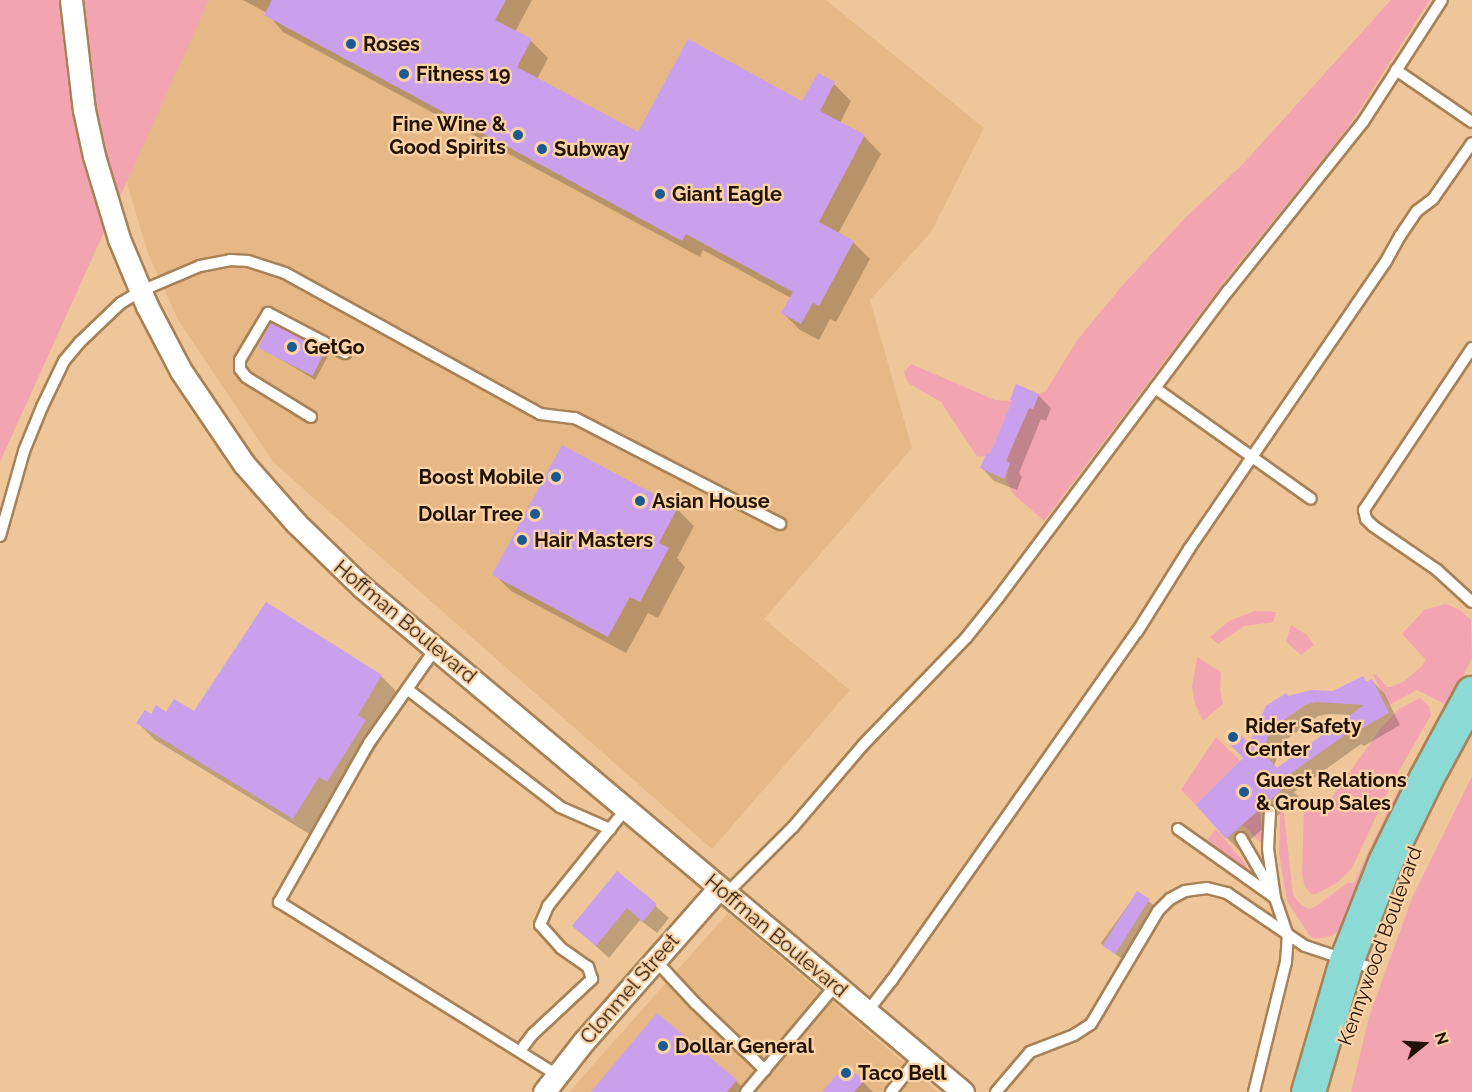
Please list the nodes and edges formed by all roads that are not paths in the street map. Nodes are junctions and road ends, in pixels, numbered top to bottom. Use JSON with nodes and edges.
{"nodes":[{"id":1,"x":71,"y":0,"type":"edge"},
{"id":2,"x":1442,"y":0,"type":"edge"},
{"id":3,"x":1396,"y":70,"type":"junction"},
{"id":4,"x":1472,"y":122,"type":"edge"},
{"id":5,"x":1472,"y":143,"type":"edge"},
{"id":6,"x":141,"y":291,"type":"junction"},
{"id":7,"x":1472,"y":348,"type":"edge"},
{"id":8,"x":345,"y":353,"type":"dead end"},
{"id":9,"x":1155,"y":387,"type":"junction"},
{"id":10,"x":311,"y":417,"type":"dead end"},
{"id":11,"x":1252,"y":457,"type":"junction"},
{"id":12,"x":1311,"y":499,"type":"dead end"},
{"id":13,"x":780,"y":524,"type":"dead end"},
{"id":14,"x":0,"y":536,"type":"edge"},
{"id":15,"x":1472,"y":602,"type":"edge"},
{"id":16,"x":436,"y":648,"type":"junction"},
{"id":17,"x":407,"y":689,"type":"junction"},
{"id":18,"x":1472,"y":693,"type":"edge"},
{"id":19,"x":1472,"y":739,"type":"edge"},
{"id":20,"x":626,"y":809,"type":"junction"},
{"id":21,"x":1270,"y":811,"type":"dead end"},
{"id":22,"x":610,"y":829,"type":"junction"},
{"id":23,"x":1178,"y":829,"type":"dead end"},
{"id":24,"x":1241,"y":838,"type":"dead end"},
{"id":25,"x":722,"y":891,"type":"junction"},
{"id":26,"x":1275,"y":898,"type":"junction"},
{"id":27,"x":1288,"y":936,"type":"junction"},
{"id":28,"x":655,"y":960,"type":"junction"},
{"id":29,"x":1357,"y":964,"type":"junction"},
{"id":30,"x":835,"y":986,"type":"junction"},
{"id":31,"x":867,"y":1012,"type":"junction"},
{"id":32,"x":520,"y":1052,"type":"junction"},
{"id":33,"x":920,"y":1056,"type":"junction"},
{"id":34,"x":765,"y":1070,"type":"junction"},
{"id":35,"x":550,"y":1084,"type":"edge"},
{"id":36,"x":746,"y":1092,"type":"edge"},
{"id":37,"x":891,"y":1092,"type":"edge"},
{"id":38,"x":963,"y":1092,"type":"edge"},
{"id":39,"x":996,"y":1092,"type":"edge"},
{"id":40,"x":1254,"y":1092,"type":"edge"},
{"id":41,"x":1308,"y":1092,"type":"edge"},
{"id":42,"x":1330,"y":1092,"type":"edge"}],
"edges":[{"from":1,"to":6,"type":"street","name":"Hoffman Boulevard"},
{"from":2,"to":3,"type":"lane"},
{"from":3,"to":4,"type":"lane"},
{"from":3,"to":9,"type":"lane"},
{"from":5,"to":11,"type":"lane"},
{"from":6,"to":13,"type":"lane"},
{"from":6,"to":14,"type":"lane"},
{"from":6,"to":16,"type":"street","name":"Hoffman Boulevard"},
{"from":7,"to":15,"type":"lane"},
{"from":8,"to":10,"type":"lane"},
{"from":9,"to":11,"type":"lane"},
{"from":9,"to":25,"type":"lane"},
{"from":11,"to":12,"type":"lane"},
{"from":11,"to":31,"type":"lane"},
{"from":16,"to":17,"type":"lane"},
{"from":16,"to":20,"type":"street","name":"Hoffman Boulevard"},
{"from":17,"to":22,"type":"lane"},
{"from":17,"to":32,"type":"lane"},
{"from":18,"to":29,"type":"main road","name":"Kennywood Boulevard"},
{"from":19,"to":29,"type":"main road","name":"Kennywood Boulevard"},
{"from":20,"to":22,"type":"lane"},
{"from":20,"to":25,"type":"street","name":"Hoffman Boulevard"},
{"from":21,"to":26,"type":"lane"},
{"from":22,"to":32,"type":"lane"},
{"from":23,"to":26,"type":"lane"},
{"from":24,"to":26,"type":"lane"},
{"from":25,"to":28,"type":"street","name":"Clonmel Street"},
{"from":25,"to":30,"type":"street","name":"Hoffman Boulevard"},
{"from":26,"to":27,"type":"lane"},
{"from":27,"to":29,"type":"lane"},
{"from":27,"to":39,"type":"lane"},
{"from":27,"to":40,"type":"lane"},
{"from":28,"to":34,"type":"lane"},
{"from":28,"to":35,"type":"street","name":"Clonmel Street"},
{"from":29,"to":41,"type":"main road","name":"Kennywood Boulevard"},
{"from":29,"to":42,"type":"main road","name":"Kennywood Boulevard"},
{"from":30,"to":31,"type":"street","name":"Hoffman Boulevard"},
{"from":30,"to":34,"type":"lane"},
{"from":31,"to":33,"type":"street","name":"Hoffman Boulevard"},
{"from":32,"to":35,"type":"lane"},
{"from":33,"to":37,"type":"lane"},
{"from":33,"to":38,"type":"street","name":"Hoffman Boulevard"},
{"from":34,"to":36,"type":"lane"}]}
